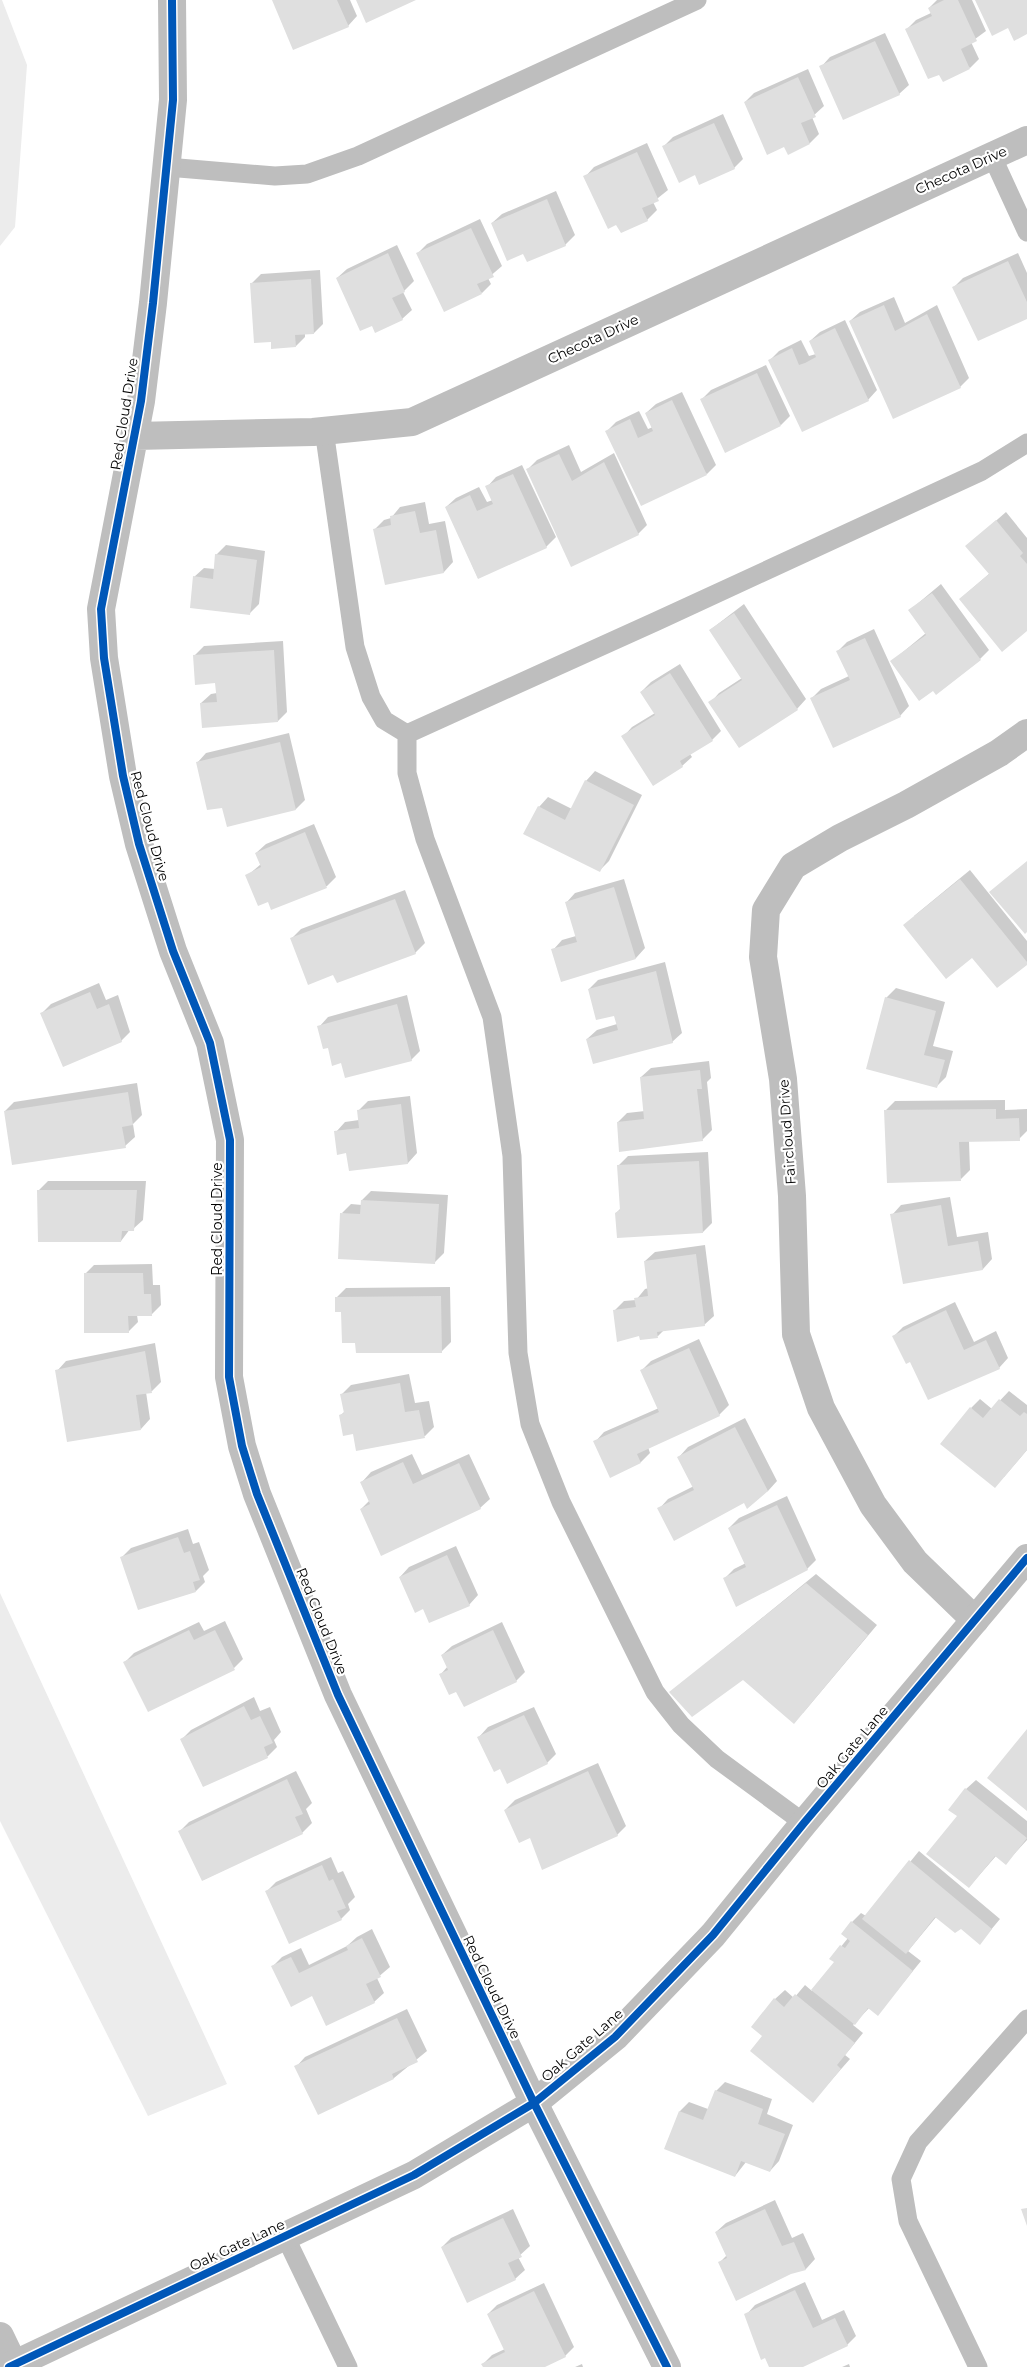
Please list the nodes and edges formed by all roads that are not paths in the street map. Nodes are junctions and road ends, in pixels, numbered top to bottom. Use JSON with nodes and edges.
{"nodes":[{"id":1,"x":172,"y":0,"type":"edge"},
{"id":2,"x":697,"y":0,"type":"edge"},
{"id":3,"x":1027,"y":140,"type":"edge"},
{"id":4,"x":992,"y":156,"type":"junction"},
{"id":5,"x":167,"y":167,"type":"junction"},
{"id":6,"x":1027,"y":232,"type":"edge"},
{"id":7,"x":324,"y":430,"type":"junction"},
{"id":8,"x":134,"y":436,"type":"junction"},
{"id":9,"x":1027,"y":443,"type":"edge"},
{"id":10,"x":407,"y":734,"type":"junction"},
{"id":11,"x":1027,"y":734,"type":"edge"},
{"id":12,"x":1027,"y":1558,"type":"edge"},
{"id":13,"x":975,"y":1620,"type":"junction"},
{"id":14,"x":804,"y":1823,"type":"junction"},
{"id":15,"x":1027,"y":2019,"type":"edge"},
{"id":16,"x":534,"y":2103,"type":"junction"},
{"id":17,"x":285,"y":2236,"type":"junction"},
{"id":18,"x":0,"y":2336,"type":"edge"},
{"id":19,"x":12,"y":2366,"type":"edge"},
{"id":20,"x":348,"y":2367,"type":"edge"},
{"id":21,"x":666,"y":2367,"type":"edge"},
{"id":22,"x":978,"y":2367,"type":"edge"}],
"edges":[{"from":1,"to":5,"type":"street","name":"Red Cloud Drive"},
{"from":2,"to":5,"type":"lane"},
{"from":3,"to":4,"type":"street","name":"Checota Drive"},
{"from":4,"to":6,"type":"lane"},
{"from":4,"to":7,"type":"street","name":"Checota Drive"},
{"from":5,"to":8,"type":"street","name":"Red Cloud Drive"},
{"from":7,"to":8,"type":"street","name":"Checota Drive"},
{"from":7,"to":10,"type":"lane"},
{"from":8,"to":16,"type":"street","name":"Red Cloud Drive"},
{"from":9,"to":10,"type":"lane"},
{"from":10,"to":14,"type":"lane"},
{"from":11,"to":13,"type":"street","name":"Faircloud Drive"},
{"from":12,"to":13,"type":"street","name":"Oak Gate Lane"},
{"from":13,"to":14,"type":"street","name":"Oak Gate Lane"},
{"from":14,"to":16,"type":"street","name":"Oak Gate Lane"},
{"from":15,"to":22,"type":"lane"},
{"from":16,"to":17,"type":"street","name":"Oak Gate Lane"},
{"from":16,"to":21,"type":"street","name":"Red Cloud Drive"},
{"from":17,"to":19,"type":"street","name":"Oak Gate Lane"},
{"from":17,"to":20,"type":"lane"},
{"from":18,"to":19,"type":"street"}]}
